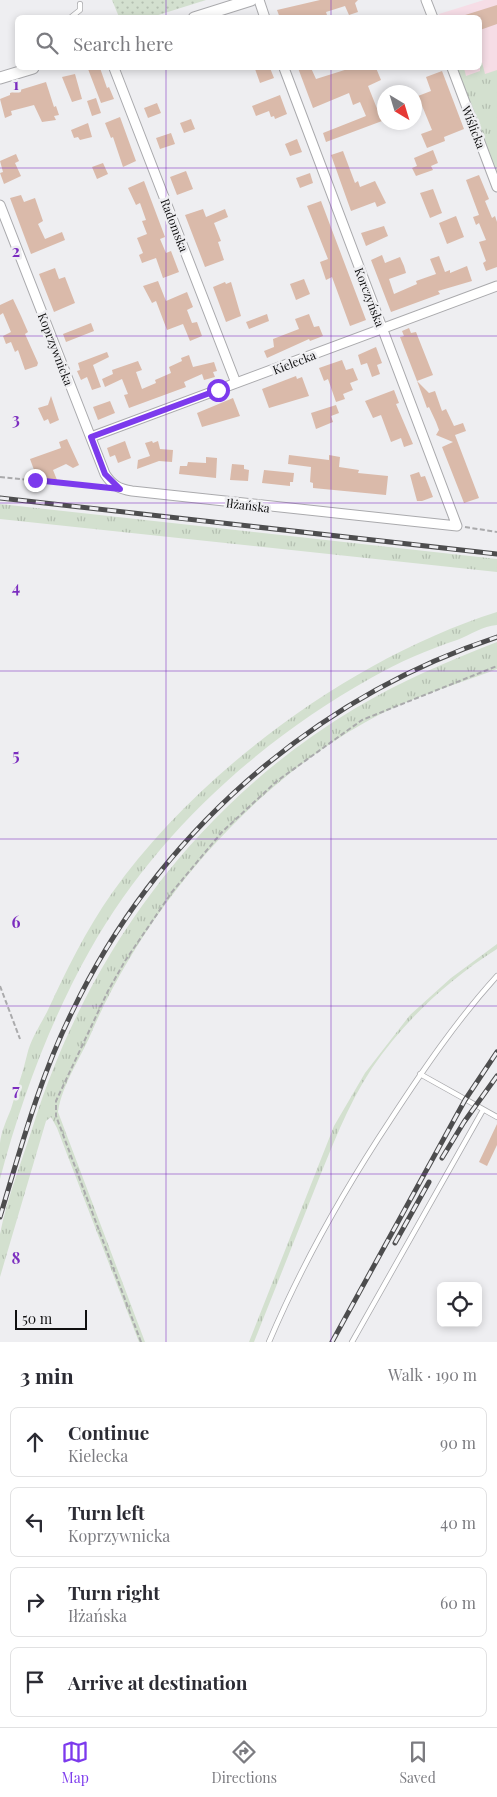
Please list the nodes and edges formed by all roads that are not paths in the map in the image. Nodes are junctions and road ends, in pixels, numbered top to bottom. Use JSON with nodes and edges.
{"nodes":[{"id":1,"x":251,"y":0,"type":"edge"},
{"id":2,"x":259,"y":0,"type":"edge"},
{"id":3,"x":426,"y":0,"type":"edge"},
{"id":4,"x":80,"y":4,"type":"dead end"},
{"id":5,"x":74,"y":15,"type":"edge"},
{"id":6,"x":204,"y":15,"type":"edge"},
{"id":7,"x":264,"y":15,"type":"edge"},
{"id":8,"x":432,"y":15,"type":"edge"},
{"id":9,"x":23,"y":70,"type":"edge"},
{"id":10,"x":115,"y":70,"type":"edge"},
{"id":11,"x":285,"y":70,"type":"edge"},
{"id":12,"x":453,"y":70,"type":"edge"},
{"id":13,"x":0,"y":78,"type":"edge"},
{"id":14,"x":497,"y":187,"type":"edge"},
{"id":15,"x":0,"y":205,"type":"edge"},
{"id":16,"x":497,"y":286,"type":"edge"},
{"id":17,"x":383,"y":329,"type":"junction"},
{"id":18,"x":236,"y":384,"type":"junction"},
{"id":19,"x":91,"y":437,"type":"junction"},
{"id":20,"x":120,"y":489,"type":"joint"},
{"id":21,"x":457,"y":526,"type":"joint"},
{"id":22,"x":496,"y":979,"type":"edge"},
{"id":23,"x":420,"y":1074,"type":"junction"},
{"id":24,"x":483,"y":1110,"type":"junction"},
{"id":25,"x":497,"y":1117,"type":"edge"},
{"id":26,"x":269,"y":1342,"type":"edge"},
{"id":27,"x":352,"y":1342,"type":"edge"}],
"edges":[{"from":1,"to":6,"type":"street"},
{"from":2,"to":7,"type":"street"},
{"from":3,"to":8,"type":"street"},
{"from":4,"to":5,"type":"lane"},
{"from":9,"to":13,"type":"street"},
{"from":10,"to":18,"type":"street","name":"Radomska"},
{"from":11,"to":17,"type":"street","name":"Korczyńska"},
{"from":12,"to":14,"type":"street","name":"Wiślicka"},
{"from":15,"to":19,"type":"street","name":"Koprzywnicka"},
{"from":16,"to":17,"type":"street","name":"Kielecka"},
{"from":17,"to":18,"type":"street","name":"Kielecka"},
{"from":17,"to":21,"type":"street","name":"Korczyńska"},
{"from":18,"to":19,"type":"street","name":"Kielecka"},
{"from":19,"to":20,"type":"street","name":"Koprzywnicka"},
{"from":20,"to":21,"type":"street","name":"Iłżańska"},
{"from":22,"to":23,"type":"lane"},
{"from":23,"to":24,"type":"lane"},
{"from":23,"to":26,"type":"lane"},
{"from":24,"to":25,"type":"lane"},
{"from":24,"to":27,"type":"lane"}]}
